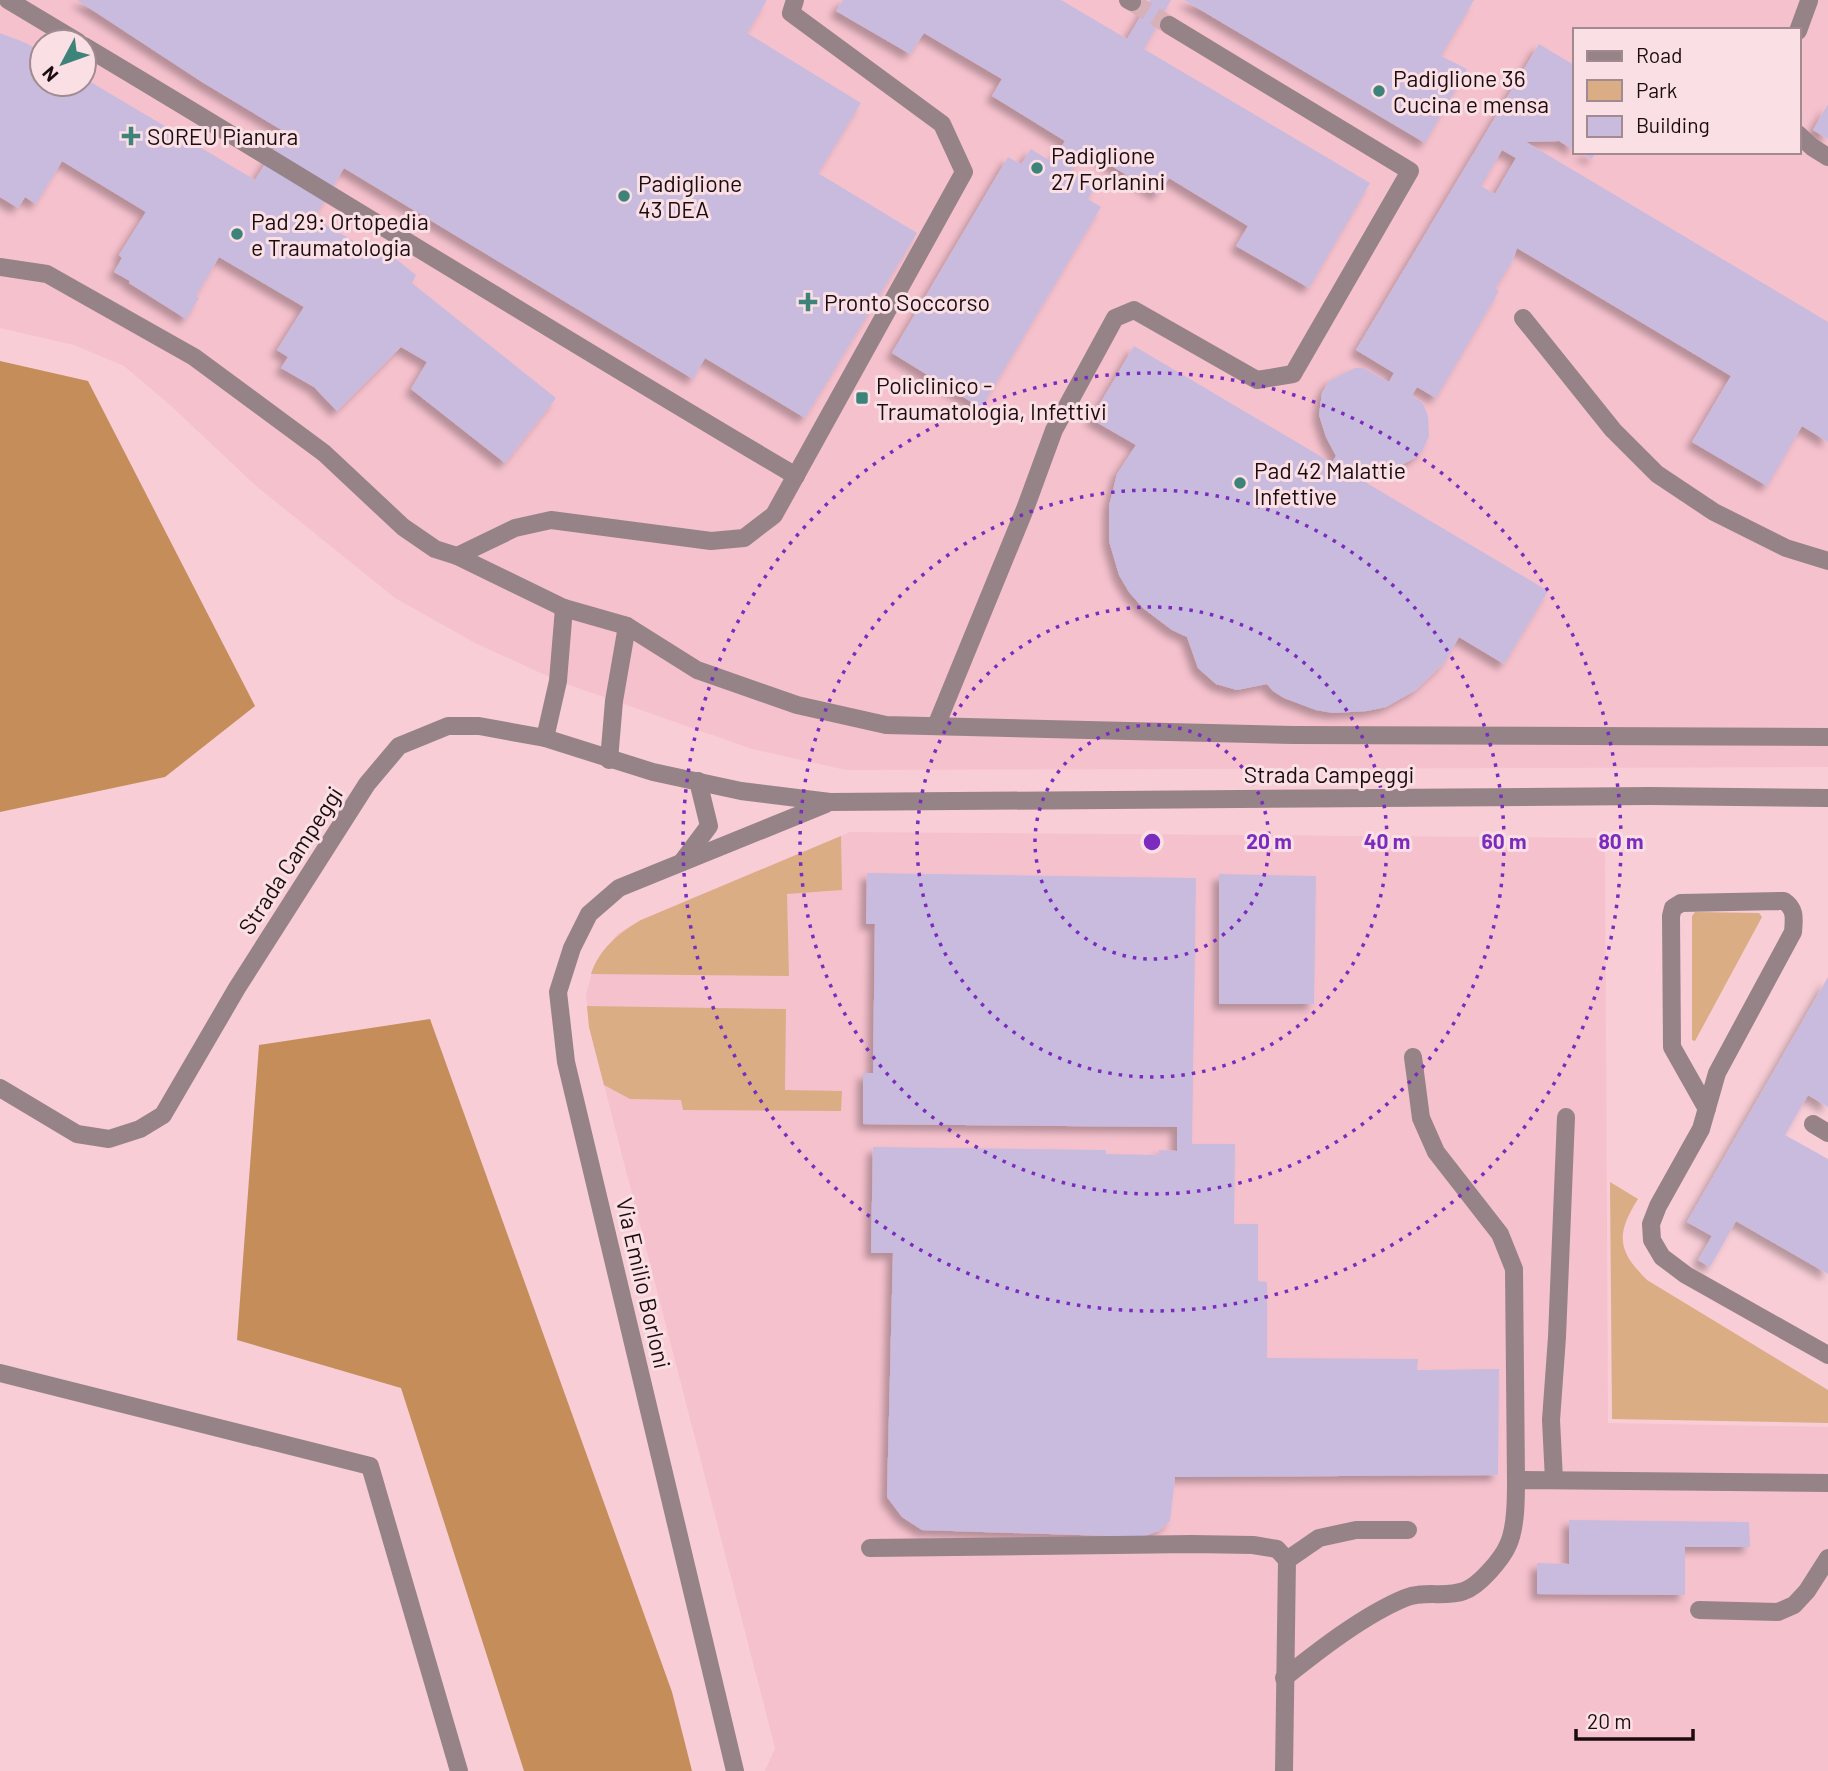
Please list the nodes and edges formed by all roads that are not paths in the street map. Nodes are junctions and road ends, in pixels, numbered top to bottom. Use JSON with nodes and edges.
{"nodes":[{"id":1,"x":8,"y":0,"type":"edge"},
{"id":2,"x":795,"y":0,"type":"edge"},
{"id":3,"x":1809,"y":1,"type":"edge"},
{"id":4,"x":1169,"y":25,"type":"tunnel mouth"},
{"id":5,"x":55,"y":28,"type":"edge"},
{"id":6,"x":1799,"y":28,"type":"edge"},
{"id":7,"x":98,"y":54,"type":"edge"},
{"id":8,"x":1800,"y":136,"type":"edge"},
{"id":9,"x":1828,"y":157,"type":"edge"},
{"id":10,"x":0,"y":267,"type":"edge"},
{"id":11,"x":1523,"y":318,"type":"dead end"},
{"id":12,"x":796,"y":476,"type":"junction"},
{"id":13,"x":457,"y":556,"type":"junction"},
{"id":14,"x":1828,"y":561,"type":"edge"},
{"id":15,"x":564,"y":608,"type":"junction"},
{"id":16,"x":627,"y":626,"type":"junction"},
{"id":17,"x":936,"y":726,"type":"junction"},
{"id":18,"x":1828,"y":737,"type":"edge"},
{"id":19,"x":545,"y":738,"type":"junction"},
{"id":20,"x":609,"y":760,"type":"junction"},
{"id":21,"x":698,"y":781,"type":"junction"},
{"id":22,"x":1828,"y":798,"type":"edge"},
{"id":23,"x":830,"y":802,"type":"junction"},
{"id":24,"x":682,"y":862,"type":"junction"},
{"id":25,"x":1413,"y":1058,"type":"dead end"},
{"id":26,"x":0,"y":1088,"type":"edge"},
{"id":27,"x":1707,"y":1109,"type":"junction"},
{"id":28,"x":1566,"y":1116,"type":"dead end"},
{"id":29,"x":1828,"y":1355,"type":"edge"},
{"id":30,"x":0,"y":1373,"type":"edge"},
{"id":31,"x":1516,"y":1480,"type":"junction"},
{"id":32,"x":1554,"y":1480,"type":"junction"},
{"id":33,"x":1828,"y":1483,"type":"edge"},
{"id":34,"x":1408,"y":1530,"type":"dead end"},
{"id":35,"x":870,"y":1548,"type":"dead end"},
{"id":36,"x":1828,"y":1558,"type":"edge"},
{"id":37,"x":1287,"y":1560,"type":"junction"},
{"id":38,"x":1699,"y":1610,"type":"dead end"},
{"id":39,"x":1284,"y":1678,"type":"junction"},
{"id":40,"x":459,"y":1771,"type":"edge"},
{"id":41,"x":735,"y":1771,"type":"edge"},
{"id":42,"x":1284,"y":1771,"type":"edge"}],
"edges":[{"from":1,"to":5,"type":"street"},
{"from":2,"to":12,"type":"street"},
{"from":3,"to":6,"type":"street"},
{"from":4,"to":17,"type":"street"},
{"from":7,"to":12,"type":"street"},
{"from":8,"to":9,"type":"street"},
{"from":10,"to":13,"type":"street"},
{"from":11,"to":14,"type":"street"},
{"from":12,"to":13,"type":"street"},
{"from":13,"to":15,"type":"street"},
{"from":15,"to":16,"type":"street"},
{"from":15,"to":19,"type":"street"},
{"from":16,"to":17,"type":"street"},
{"from":16,"to":20,"type":"street"},
{"from":17,"to":18,"type":"street"},
{"from":19,"to":20,"type":"street","name":"Strada Campeggi"},
{"from":19,"to":26,"type":"street","name":"Strada Campeggi"},
{"from":20,"to":21,"type":"street","name":"Strada Campeggi"},
{"from":21,"to":23,"type":"street","name":"Strada Campeggi"},
{"from":21,"to":24,"type":"street"},
{"from":22,"to":23,"type":"street","name":"Strada Campeggi"},
{"from":23,"to":24,"type":"street","name":"Strada Campeggi"},
{"from":24,"to":41,"type":"street","name":"Via Emilio Borloni"},
{"from":25,"to":31,"type":"street"},
{"from":27,"to":27,"type":"street"},
{"from":27,"to":29,"type":"street"},
{"from":28,"to":32,"type":"street"},
{"from":30,"to":40,"type":"street"},
{"from":31,"to":32,"type":"street"},
{"from":31,"to":39,"type":"street"},
{"from":32,"to":33,"type":"street"},
{"from":34,"to":37,"type":"street"},
{"from":35,"to":37,"type":"street"},
{"from":36,"to":38,"type":"street"},
{"from":37,"to":39,"type":"street"},
{"from":39,"to":42,"type":"street"}]}
